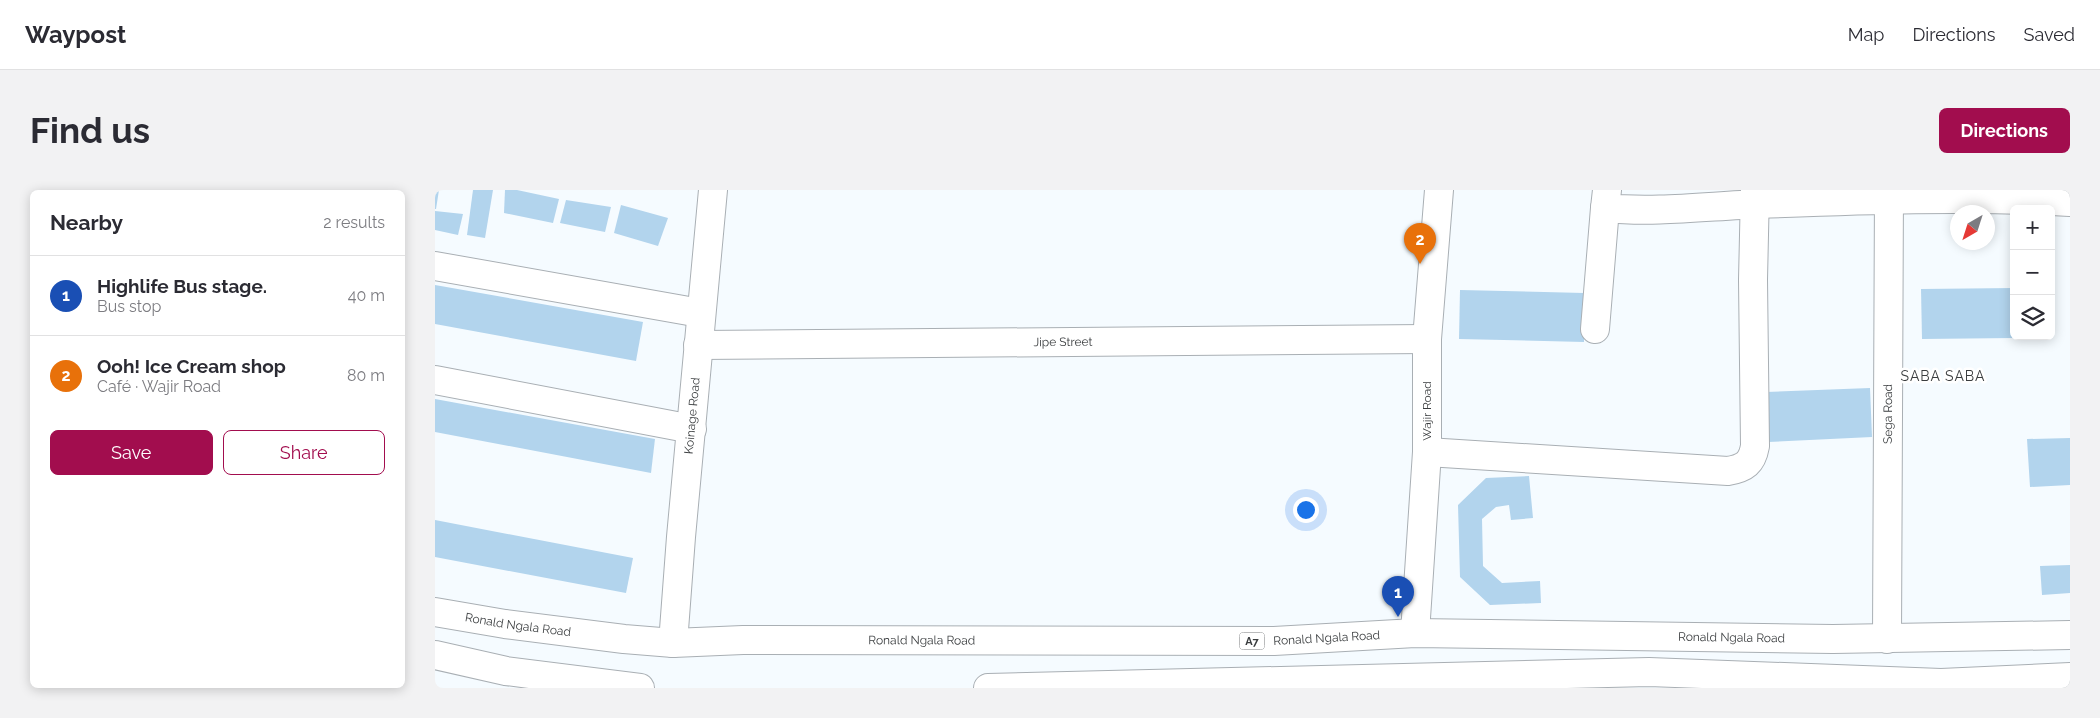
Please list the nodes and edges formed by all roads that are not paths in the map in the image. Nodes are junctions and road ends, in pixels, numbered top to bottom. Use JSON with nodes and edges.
{"nodes":[{"id":1,"x":713,"y":190,"type":"edge"},
{"id":2,"x":1439,"y":190,"type":"edge"},
{"id":3,"x":1889,"y":194,"type":"edge"},
{"id":4,"x":2007,"y":194,"type":"edge"},
{"id":5,"x":1755,"y":197,"type":"edge"},
{"id":6,"x":1606,"y":199,"type":"edge"},
{"id":7,"x":2070,"y":202,"type":"edge"},
{"id":8,"x":435,"y":266,"type":"edge"},
{"id":9,"x":700,"y":314,"type":"junction"},
{"id":10,"x":1595,"y":329,"type":"dead end"},
{"id":11,"x":1427,"y":339,"type":"junction"},
{"id":12,"x":698,"y":345,"type":"junction"},
{"id":13,"x":435,"y":380,"type":"edge"},
{"id":14,"x":692,"y":429,"type":"junction"},
{"id":15,"x":1427,"y":452,"type":"junction"},
{"id":16,"x":435,"y":612,"type":"edge"},
{"id":17,"x":1415,"y":633,"type":"junction"},
{"id":18,"x":2070,"y":635,"type":"edge"},
{"id":19,"x":1887,"y":639,"type":"junction"},
{"id":20,"x":673,"y":643,"type":"junction"},
{"id":21,"x":435,"y":656,"type":"edge"},
{"id":22,"x":2070,"y":678,"type":"edge"},
{"id":23,"x":1411,"y":682,"type":"edge"},
{"id":24,"x":2043,"y":683,"type":"edge"},
{"id":25,"x":1856,"y":684,"type":"edge"},
{"id":26,"x":640,"y":688,"type":"edge"},
{"id":27,"x":989,"y":688,"type":"edge"}],
"edges":[{"from":1,"to":9,"type":"main road","name":"Koinage Road"},
{"from":2,"to":11,"type":"main road","name":"Wajir Road"},
{"from":3,"to":4,"type":"main road"},
{"from":3,"to":5,"type":"main road"},
{"from":3,"to":19,"type":"main road","name":"Sega Road"},
{"from":4,"to":7,"type":"main road"},
{"from":5,"to":6,"type":"main road"},
{"from":5,"to":15,"type":"main road"},
{"from":6,"to":10,"type":"main road"},
{"from":8,"to":9,"type":"main road"},
{"from":9,"to":12,"type":"main road","name":"Koinage Road"},
{"from":11,"to":12,"type":"main road","name":"Jipe Street"},
{"from":11,"to":15,"type":"main road","name":"Wajir Road"},
{"from":12,"to":14,"type":"main road","name":"Koinage Road"},
{"from":13,"to":14,"type":"main road"},
{"from":14,"to":20,"type":"main road","name":"Koinage Road"},
{"from":15,"to":17,"type":"main road","name":"Wajir Road"},
{"from":16,"to":20,"type":"main road","name":"Ronald Ngala Road","number":"A7"},
{"from":17,"to":19,"type":"main road","name":"Ronald Ngala Road","number":"A7"},
{"from":17,"to":20,"type":"main road","name":"Ronald Ngala Road","number":"A7"},
{"from":18,"to":19,"type":"main road","name":"Ronald Ngala Road","number":"A7"},
{"from":21,"to":26,"type":"main road"},
{"from":22,"to":24,"type":"main road"},
{"from":23,"to":25,"type":"main road"},
{"from":23,"to":27,"type":"main road"},
{"from":24,"to":25,"type":"main road"}]}
